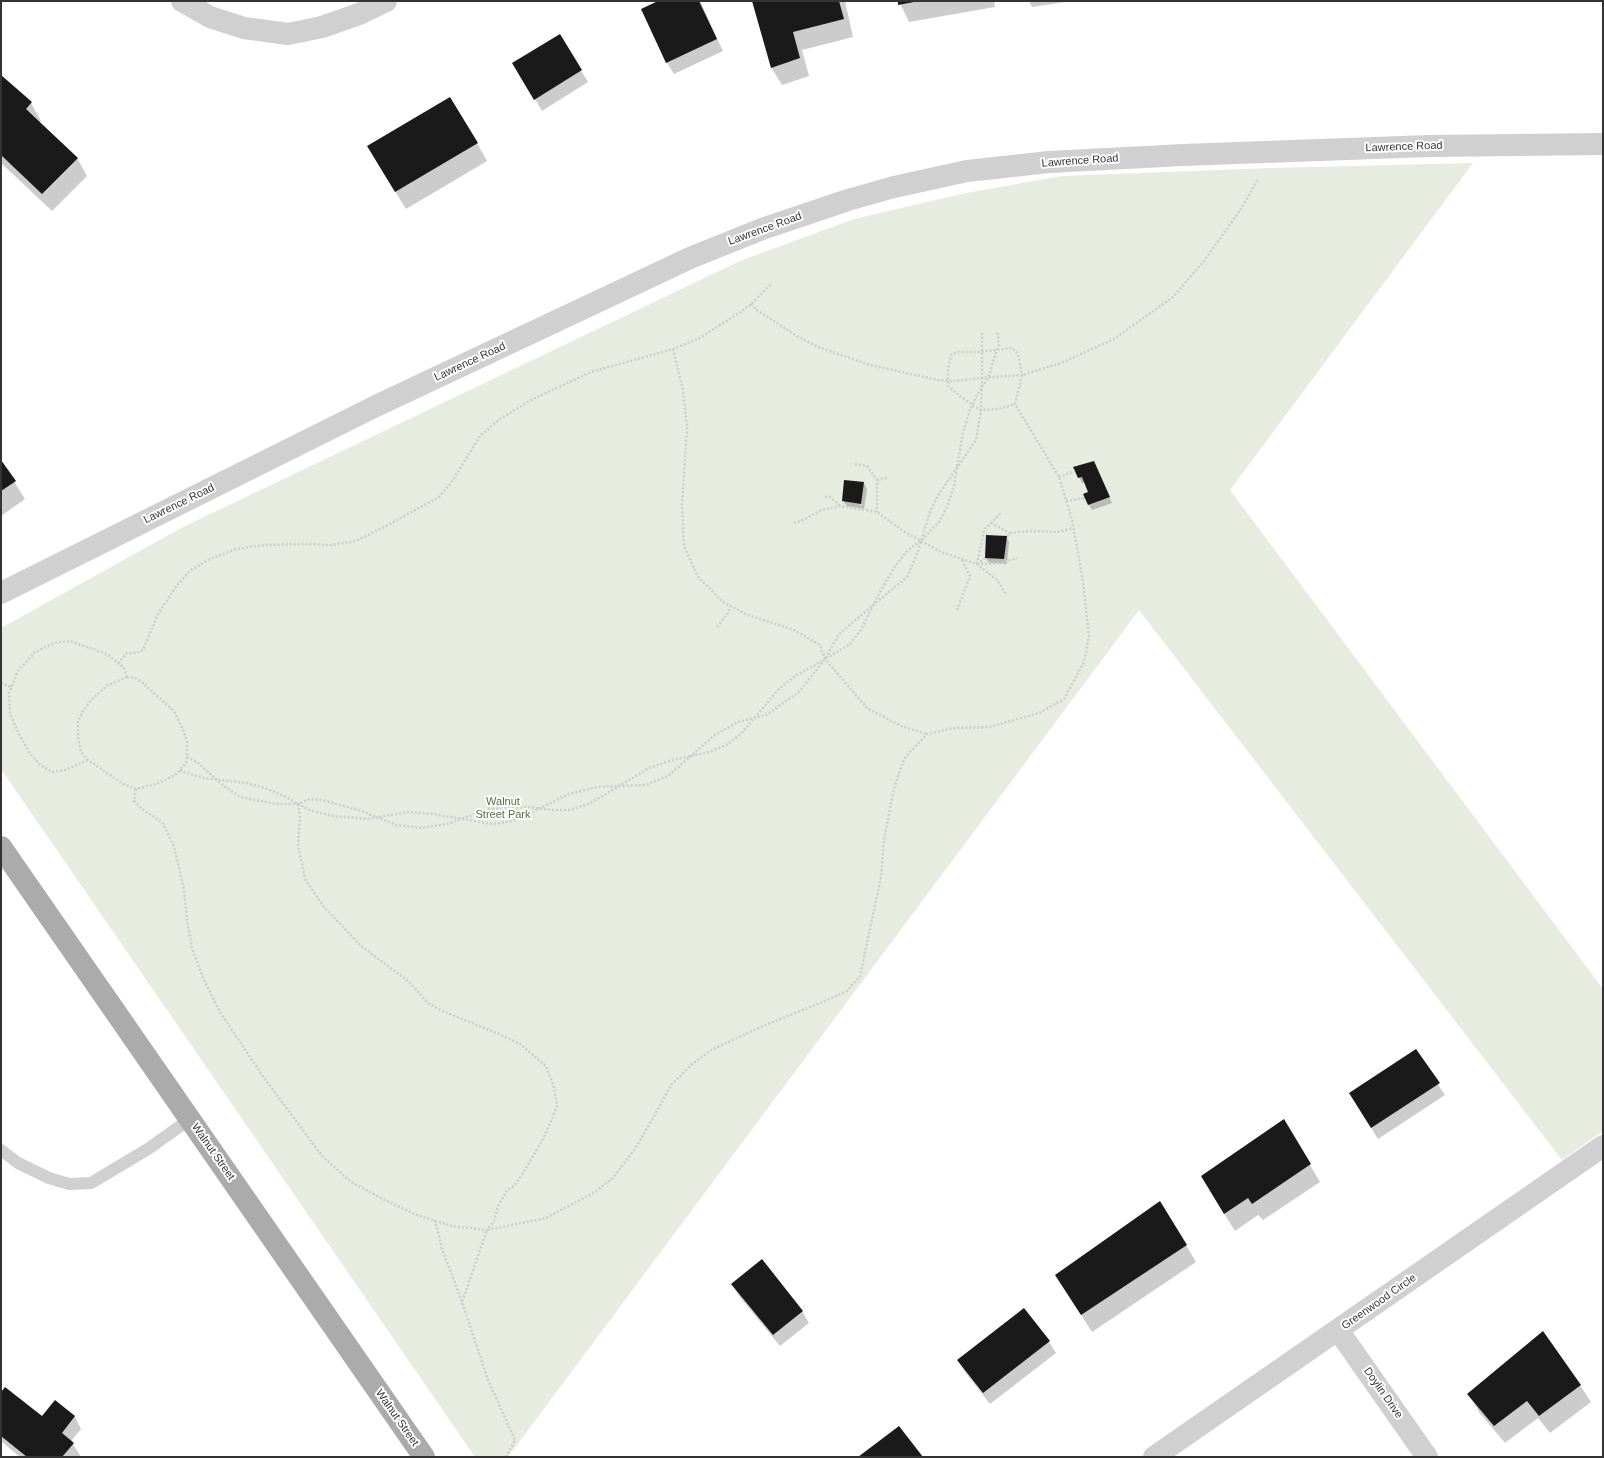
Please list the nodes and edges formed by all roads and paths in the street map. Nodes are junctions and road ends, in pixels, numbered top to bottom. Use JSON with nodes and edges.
{"nodes":[{"id":1,"x":182,"y":1,"type":"edge"},
{"id":2,"x":386,"y":1,"type":"edge"},
{"id":3,"x":1603,"y":144,"type":"edge"},
{"id":4,"x":1267,"y":152,"type":"junction"},
{"id":5,"x":772,"y":282,"type":"dead end"},
{"id":6,"x":751,"y":304,"type":"junction"},
{"id":7,"x":998,"y":331,"type":"dead end"},
{"id":8,"x":982,"y":333,"type":"dead end"},
{"id":9,"x":673,"y":349,"type":"junction"},
{"id":10,"x":997,"y":350,"type":"junction"},
{"id":11,"x":982,"y":352,"type":"junction"},
{"id":12,"x":1022,"y":375,"type":"junction"},
{"id":13,"x":982,"y":378,"type":"junction"},
{"id":14,"x":988,"y":378,"type":"junction"},
{"id":15,"x":948,"y":381,"type":"junction"},
{"id":16,"x":982,"y":388,"type":"junction"},
{"id":17,"x":1015,"y":404,"type":"junction"},
{"id":18,"x":972,"y":405,"type":"junction"},
{"id":19,"x":982,"y":410,"type":"junction"},
{"id":20,"x":855,"y":464,"type":"dead end"},
{"id":21,"x":957,"y":467,"type":"junction"},
{"id":22,"x":1075,"y":471,"type":"dead end"},
{"id":23,"x":1059,"y":477,"type":"junction"},
{"id":24,"x":887,"y":478,"type":"dead end"},
{"id":25,"x":877,"y":480,"type":"junction"},
{"id":26,"x":825,"y":497,"type":"dead end"},
{"id":27,"x":1085,"y":498,"type":"dead end"},
{"id":28,"x":1066,"y":500,"type":"junction"},
{"id":29,"x":862,"y":504,"type":"dead end"},
{"id":30,"x":840,"y":506,"type":"junction"},
{"id":31,"x":862,"y":508,"type":"junction"},
{"id":32,"x":877,"y":512,"type":"junction"},
{"id":33,"x":1000,"y":513,"type":"dead end"},
{"id":34,"x":794,"y":523,"type":"dead end"},
{"id":35,"x":991,"y":523,"type":"junction"},
{"id":36,"x":1073,"y":528,"type":"junction"},
{"id":37,"x":1010,"y":533,"type":"junction"},
{"id":38,"x":1007,"y":536,"type":"dead end"},
{"id":39,"x":921,"y":541,"type":"junction"},
{"id":40,"x":985,"y":558,"type":"dead end"},
{"id":41,"x":1017,"y":558,"type":"dead end"},
{"id":42,"x":961,"y":559,"type":"junction"},
{"id":43,"x":977,"y":564,"type":"junction"},
{"id":44,"x":1,"y":593,"type":"edge"},
{"id":45,"x":1006,"y":594,"type":"dead end"},
{"id":46,"x":731,"y":606,"type":"junction"},
{"id":47,"x":872,"y":607,"type":"junction"},
{"id":48,"x":957,"y":610,"type":"dead end"},
{"id":49,"x":717,"y":628,"type":"dead end"},
{"id":50,"x":825,"y":659,"type":"junction"},
{"id":51,"x":118,"y":663,"type":"junction"},
{"id":52,"x":127,"y":677,"type":"junction"},
{"id":53,"x":1,"y":683,"type":"edge"},
{"id":54,"x":12,"y":687,"type":"junction"},
{"id":55,"x":757,"y":717,"type":"junction"},
{"id":56,"x":927,"y":734,"type":"junction"},
{"id":57,"x":187,"y":756,"type":"junction"},
{"id":58,"x":690,"y":756,"type":"junction"},
{"id":59,"x":88,"y":760,"type":"junction"},
{"id":60,"x":180,"y":770,"type":"junction"},
{"id":61,"x":216,"y":779,"type":"junction"},
{"id":62,"x":622,"y":786,"type":"junction"},
{"id":63,"x":136,"y":789,"type":"junction"},
{"id":64,"x":298,"y":804,"type":"junction"},
{"id":65,"x":538,"y":809,"type":"junction"},
{"id":66,"x":379,"y":817,"type":"junction"},
{"id":67,"x":463,"y":818,"type":"junction"},
{"id":68,"x":1,"y":847,"type":"edge"},
{"id":69,"x":190,"y":1119,"type":"junction"},
{"id":70,"x":1603,"y":1146,"type":"edge"},
{"id":71,"x":1,"y":1150,"type":"edge"},
{"id":72,"x":435,"y":1220,"type":"junction"},
{"id":73,"x":487,"y":1230,"type":"junction"},
{"id":74,"x":462,"y":1302,"type":"junction"},
{"id":75,"x":1338,"y":1330,"type":"junction"},
{"id":76,"x":424,"y":1457,"type":"edge"},
{"id":77,"x":506,"y":1457,"type":"edge"},
{"id":78,"x":1154,"y":1457,"type":"edge"},
{"id":79,"x":1427,"y":1457,"type":"edge"}],
"edges":[{"from":1,"to":2,"type":"street"},
{"from":3,"to":4,"type":"street","name":"Lawrence Road"},
{"from":4,"to":12,"type":"path"},
{"from":4,"to":44,"type":"street","name":"Lawrence Road"},
{"from":5,"to":6,"type":"path"},
{"from":6,"to":9,"type":"path"},
{"from":6,"to":15,"type":"path"},
{"from":7,"to":10,"type":"path"},
{"from":8,"to":11,"type":"path"},
{"from":9,"to":46,"type":"path"},
{"from":9,"to":51,"type":"path"},
{"from":10,"to":11,"type":"path"},
{"from":10,"to":12,"type":"path"},
{"from":10,"to":14,"type":"path"},
{"from":11,"to":13,"type":"path"},
{"from":11,"to":15,"type":"path"},
{"from":12,"to":14,"type":"path"},
{"from":12,"to":17,"type":"path"},
{"from":13,"to":14,"type":"path"},
{"from":13,"to":15,"type":"path"},
{"from":13,"to":16,"type":"path"},
{"from":14,"to":16,"type":"path"},
{"from":15,"to":18,"type":"path"},
{"from":16,"to":18,"type":"path"},
{"from":16,"to":19,"type":"path"},
{"from":17,"to":19,"type":"path"},
{"from":17,"to":23,"type":"path"},
{"from":18,"to":19,"type":"path"},
{"from":18,"to":21,"type":"path"},
{"from":19,"to":21,"type":"path"},
{"from":20,"to":25,"type":"path"},
{"from":21,"to":39,"type":"path"},
{"from":21,"to":39,"type":"path"},
{"from":22,"to":23,"type":"path"},
{"from":23,"to":28,"type":"path"},
{"from":24,"to":25,"type":"path"},
{"from":25,"to":32,"type":"path"},
{"from":26,"to":30,"type":"path"},
{"from":27,"to":28,"type":"path"},
{"from":28,"to":36,"type":"path"},
{"from":29,"to":31,"type":"path"},
{"from":30,"to":31,"type":"path"},
{"from":30,"to":34,"type":"path"},
{"from":31,"to":32,"type":"path"},
{"from":32,"to":39,"type":"path"},
{"from":33,"to":35,"type":"path"},
{"from":35,"to":37,"type":"path"},
{"from":35,"to":43,"type":"path"},
{"from":36,"to":37,"type":"path"},
{"from":36,"to":56,"type":"path"},
{"from":37,"to":38,"type":"path"},
{"from":39,"to":42,"type":"path"},
{"from":39,"to":47,"type":"path"},
{"from":39,"to":47,"type":"path"},
{"from":40,"to":43,"type":"path"},
{"from":41,"to":43,"type":"path"},
{"from":42,"to":43,"type":"path"},
{"from":42,"to":48,"type":"path"},
{"from":43,"to":45,"type":"path"},
{"from":46,"to":49,"type":"path"},
{"from":46,"to":50,"type":"path"},
{"from":47,"to":50,"type":"path"},
{"from":47,"to":50,"type":"path"},
{"from":50,"to":55,"type":"path"},
{"from":50,"to":55,"type":"path"},
{"from":50,"to":56,"type":"path"},
{"from":51,"to":52,"type":"path"},
{"from":51,"to":54,"type":"path"},
{"from":52,"to":57,"type":"path"},
{"from":52,"to":59,"type":"path"},
{"from":53,"to":54,"type":"path"},
{"from":54,"to":59,"type":"path"},
{"from":55,"to":58,"type":"path"},
{"from":55,"to":58,"type":"path"},
{"from":56,"to":73,"type":"path"},
{"from":57,"to":60,"type":"path"},
{"from":57,"to":61,"type":"path"},
{"from":58,"to":62,"type":"path"},
{"from":58,"to":62,"type":"path"},
{"from":59,"to":63,"type":"path"},
{"from":60,"to":61,"type":"path"},
{"from":60,"to":63,"type":"path"},
{"from":61,"to":64,"type":"path"},
{"from":61,"to":64,"type":"path"},
{"from":62,"to":65,"type":"path"},
{"from":62,"to":65,"type":"path"},
{"from":63,"to":72,"type":"path"},
{"from":64,"to":66,"type":"path"},
{"from":64,"to":66,"type":"path"},
{"from":64,"to":73,"type":"path"},
{"from":65,"to":67,"type":"path"},
{"from":65,"to":67,"type":"path"},
{"from":66,"to":67,"type":"path"},
{"from":66,"to":67,"type":"path"},
{"from":68,"to":69,"type":"main road","name":"Walnut Street"},
{"from":69,"to":71,"type":"lane"},
{"from":69,"to":76,"type":"main road","name":"Walnut Street"},
{"from":70,"to":75,"type":"street","name":"Greenwood Circle"},
{"from":72,"to":73,"type":"path"},
{"from":72,"to":74,"type":"path"},
{"from":73,"to":74,"type":"path"},
{"from":74,"to":77,"type":"path"},
{"from":75,"to":78,"type":"street","name":"Greenwood Circle"},
{"from":75,"to":79,"type":"street","name":"Doylin Drive"}]}
